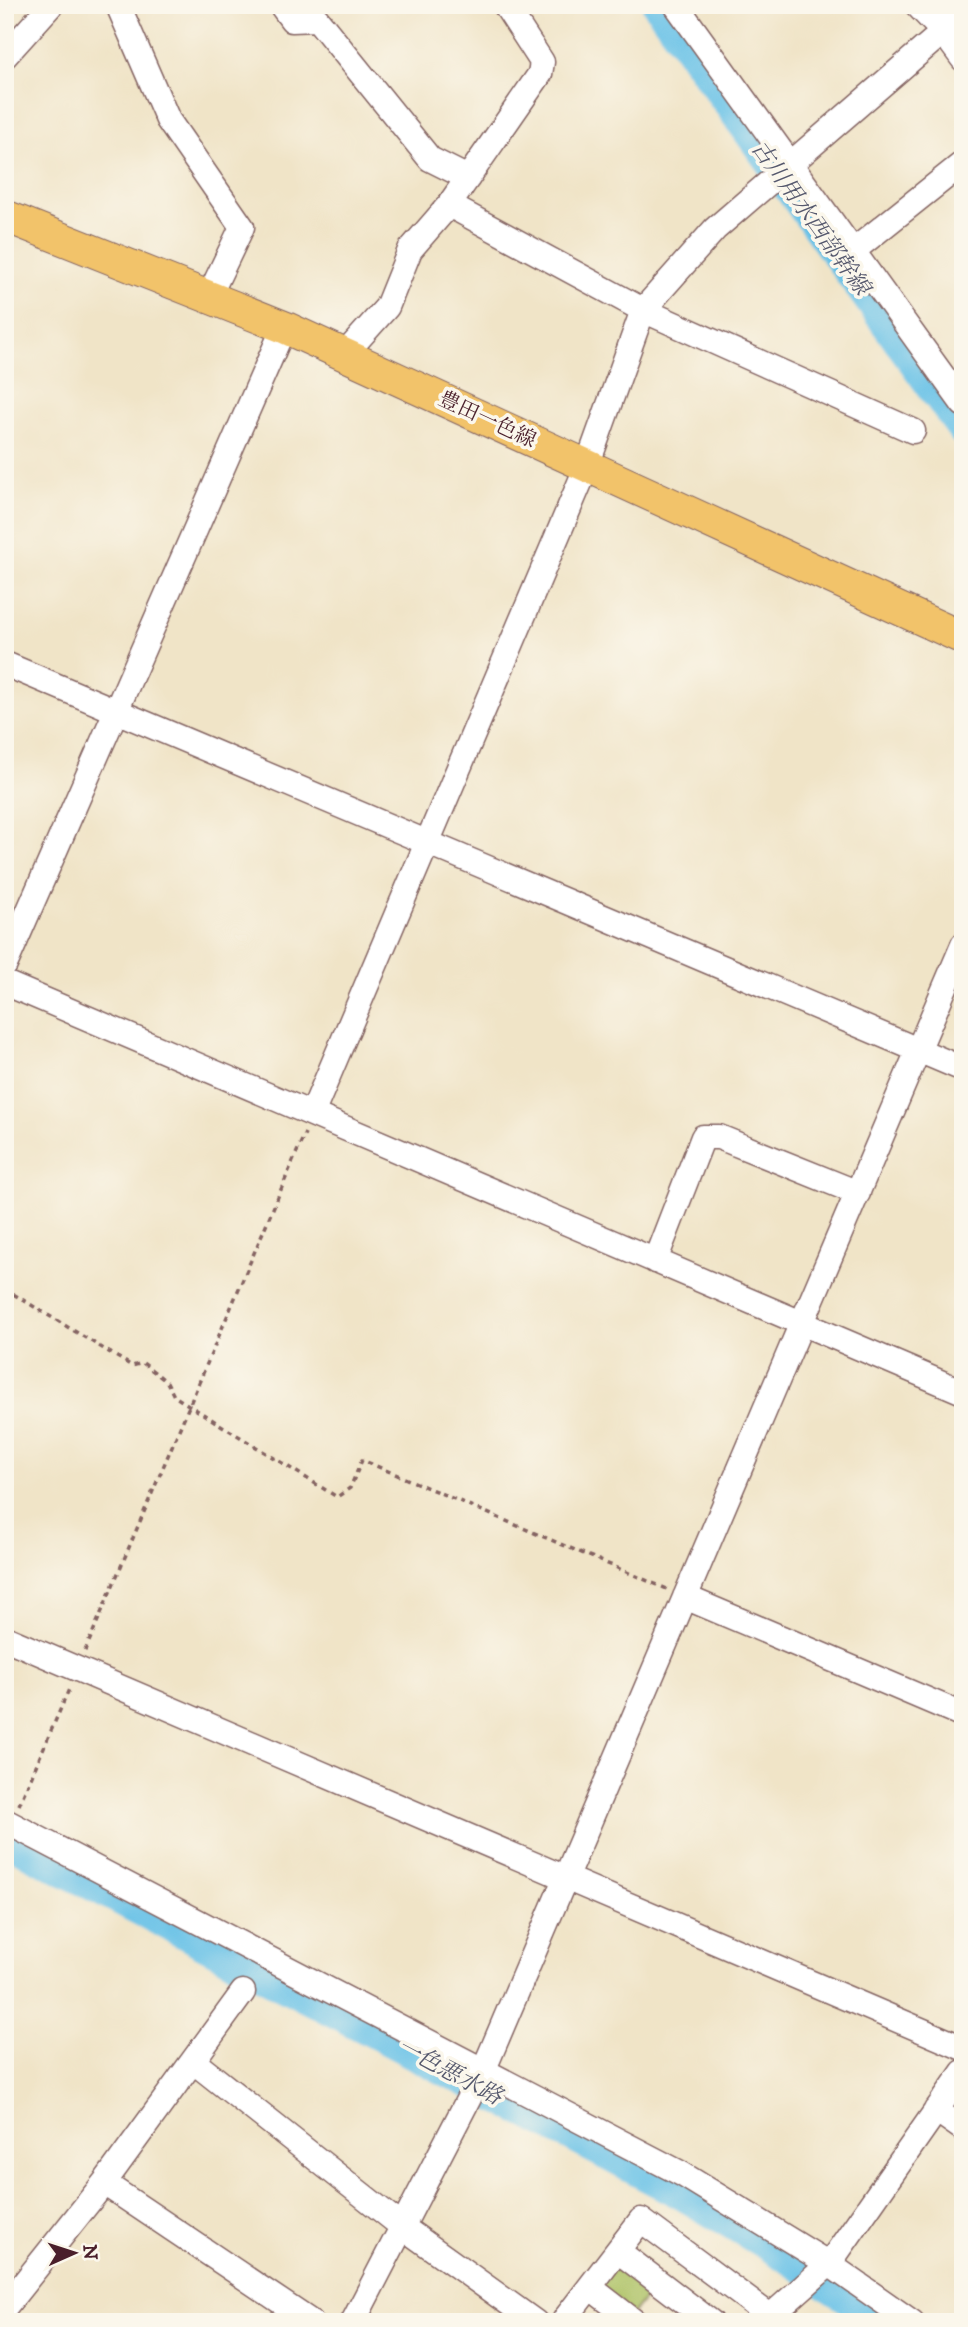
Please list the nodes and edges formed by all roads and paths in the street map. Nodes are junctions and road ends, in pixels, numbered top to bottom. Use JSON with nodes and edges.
{"nodes":[{"id":1,"x":51,"y":5,"type":"edge"},
{"id":2,"x":118,"y":5,"type":"edge"},
{"id":3,"x":281,"y":5,"type":"edge"},
{"id":4,"x":505,"y":5,"type":"edge"},
{"id":5,"x":676,"y":5,"type":"edge"},
{"id":6,"x":917,"y":5,"type":"edge"},
{"id":7,"x":963,"y":7,"type":"edge"},
{"id":8,"x":323,"y":12,"type":"edge"},
{"id":9,"x":943,"y":32,"type":"junction"},
{"id":10,"x":5,"y":56,"type":"edge"},
{"id":11,"x":963,"y":59,"type":"edge"},
{"id":12,"x":790,"y":162,"type":"junction"},
{"id":13,"x":963,"y":163,"type":"edge"},
{"id":14,"x":468,"y":178,"type":"junction"},
{"id":15,"x":449,"y":205,"type":"junction"},
{"id":16,"x":5,"y":216,"type":"edge"},
{"id":17,"x":853,"y":251,"type":"junction"},
{"id":18,"x":209,"y":296,"type":"junction"},
{"id":19,"x":643,"y":310,"type":"junction"},
{"id":20,"x":285,"y":327,"type":"junction"},
{"id":21,"x":344,"y":355,"type":"junction"},
{"id":22,"x":963,"y":404,"type":"edge"},
{"id":23,"x":913,"y":431,"type":"dead end"},
{"id":24,"x":587,"y":466,"type":"junction"},
{"id":25,"x":963,"y":638,"type":"edge"},
{"id":26,"x":5,"y":664,"type":"edge"},
{"id":27,"x":116,"y":710,"type":"junction"},
{"id":28,"x":428,"y":843,"type":"junction"},
{"id":29,"x":963,"y":945,"type":"edge"},
{"id":30,"x":5,"y":965,"type":"edge"},
{"id":31,"x":5,"y":983,"type":"edge"},
{"id":32,"x":919,"y":1049,"type":"junction"},
{"id":33,"x":963,"y":1069,"type":"edge"},
{"id":34,"x":312,"y":1114,"type":"junction"},
{"id":35,"x":858,"y":1193,"type":"junction"},
{"id":36,"x":654,"y":1261,"type":"junction"},
{"id":37,"x":5,"y":1289,"type":"edge"},
{"id":38,"x":802,"y":1324,"type":"junction"},
{"id":39,"x":963,"y":1392,"type":"edge"},
{"id":40,"x":191,"y":1404,"type":"junction"},
{"id":41,"x":685,"y":1597,"type":"junction"},
{"id":42,"x":5,"y":1638,"type":"edge"},
{"id":43,"x":76,"y":1671,"type":"junction"},
{"id":44,"x":963,"y":1715,"type":"edge"},
{"id":45,"x":8,"y":1822,"type":"edge"},
{"id":46,"x":565,"y":1876,"type":"junction"},
{"id":47,"x":243,"y":1992,"type":"dead end"},
{"id":48,"x":963,"y":2048,"type":"edge"},
{"id":49,"x":194,"y":2062,"type":"junction"},
{"id":50,"x":484,"y":2069,"type":"junction"},
{"id":51,"x":963,"y":2072,"type":"edge"},
{"id":52,"x":936,"y":2110,"type":"junction"},
{"id":53,"x":963,"y":2129,"type":"edge"},
{"id":54,"x":104,"y":2183,"type":"junction"},
{"id":55,"x":404,"y":2228,"type":"junction"},
{"id":56,"x":618,"y":2251,"type":"junction"},
{"id":57,"x":829,"y":2264,"type":"junction"},
{"id":58,"x":591,"y":2288,"type":"junction"},
{"id":59,"x":5,"y":2307,"type":"edge"},
{"id":60,"x":767,"y":2319,"type":"edge"},
{"id":61,"x":311,"y":2322,"type":"edge"},
{"id":62,"x":353,"y":2322,"type":"edge"},
{"id":63,"x":536,"y":2322,"type":"edge"},
{"id":64,"x":568,"y":2322,"type":"edge"},
{"id":65,"x":635,"y":2322,"type":"edge"},
{"id":66,"x":711,"y":2322,"type":"edge"},
{"id":67,"x":912,"y":2322,"type":"edge"}],
"edges":[{"from":1,"to":10,"type":"street"},
{"from":2,"to":18,"type":"street"},
{"from":3,"to":8,"type":"street"},
{"from":4,"to":14,"type":"street"},
{"from":5,"to":12,"type":"street"},
{"from":6,"to":9,"type":"street"},
{"from":7,"to":9,"type":"street"},
{"from":8,"to":14,"type":"street"},
{"from":9,"to":11,"type":"street"},
{"from":9,"to":12,"type":"street"},
{"from":12,"to":17,"type":"street"},
{"from":12,"to":19,"type":"street"},
{"from":13,"to":17,"type":"street"},
{"from":14,"to":15,"type":"street"},
{"from":15,"to":19,"type":"street"},
{"from":15,"to":21,"type":"street"},
{"from":16,"to":18,"type":"main road","name":"豊田一色線"},
{"from":17,"to":22,"type":"street"},
{"from":18,"to":20,"type":"main road","name":"豊田一色線"},
{"from":19,"to":23,"type":"street"},
{"from":19,"to":24,"type":"street"},
{"from":20,"to":21,"type":"main road","name":"豊田一色線"},
{"from":20,"to":27,"type":"street"},
{"from":21,"to":24,"type":"main road","name":"豊田一色線"},
{"from":24,"to":25,"type":"main road","name":"豊田一色線"},
{"from":24,"to":28,"type":"street"},
{"from":26,"to":27,"type":"street"},
{"from":27,"to":28,"type":"street"},
{"from":27,"to":30,"type":"street"},
{"from":28,"to":32,"type":"street"},
{"from":28,"to":34,"type":"street"},
{"from":29,"to":32,"type":"street"},
{"from":31,"to":34,"type":"street"},
{"from":32,"to":33,"type":"street"},
{"from":32,"to":35,"type":"street"},
{"from":34,"to":36,"type":"street"},
{"from":34,"to":40,"type":"path"},
{"from":35,"to":36,"type":"street"},
{"from":35,"to":38,"type":"street"},
{"from":36,"to":38,"type":"street"},
{"from":37,"to":40,"type":"path"},
{"from":38,"to":39,"type":"street"},
{"from":38,"to":41,"type":"street"},
{"from":40,"to":41,"type":"path"},
{"from":40,"to":43,"type":"path"},
{"from":41,"to":44,"type":"street"},
{"from":41,"to":46,"type":"street"},
{"from":42,"to":43,"type":"street"},
{"from":43,"to":45,"type":"path"},
{"from":43,"to":46,"type":"street"},
{"from":45,"to":50,"type":"street"},
{"from":46,"to":48,"type":"street"},
{"from":46,"to":50,"type":"street"},
{"from":47,"to":49,"type":"street"},
{"from":49,"to":54,"type":"street"},
{"from":49,"to":55,"type":"street"},
{"from":50,"to":55,"type":"street"},
{"from":50,"to":57,"type":"street"},
{"from":51,"to":52,"type":"street"},
{"from":52,"to":53,"type":"street"},
{"from":52,"to":57,"type":"street"},
{"from":54,"to":59,"type":"street"},
{"from":54,"to":61,"type":"street"},
{"from":55,"to":62,"type":"street"},
{"from":55,"to":63,"type":"street"},
{"from":56,"to":58,"type":"street"},
{"from":56,"to":60,"type":"street"},
{"from":56,"to":66,"type":"street"},
{"from":57,"to":60,"type":"street"},
{"from":57,"to":67,"type":"street"},
{"from":58,"to":64,"type":"street"},
{"from":58,"to":65,"type":"street"}]}
